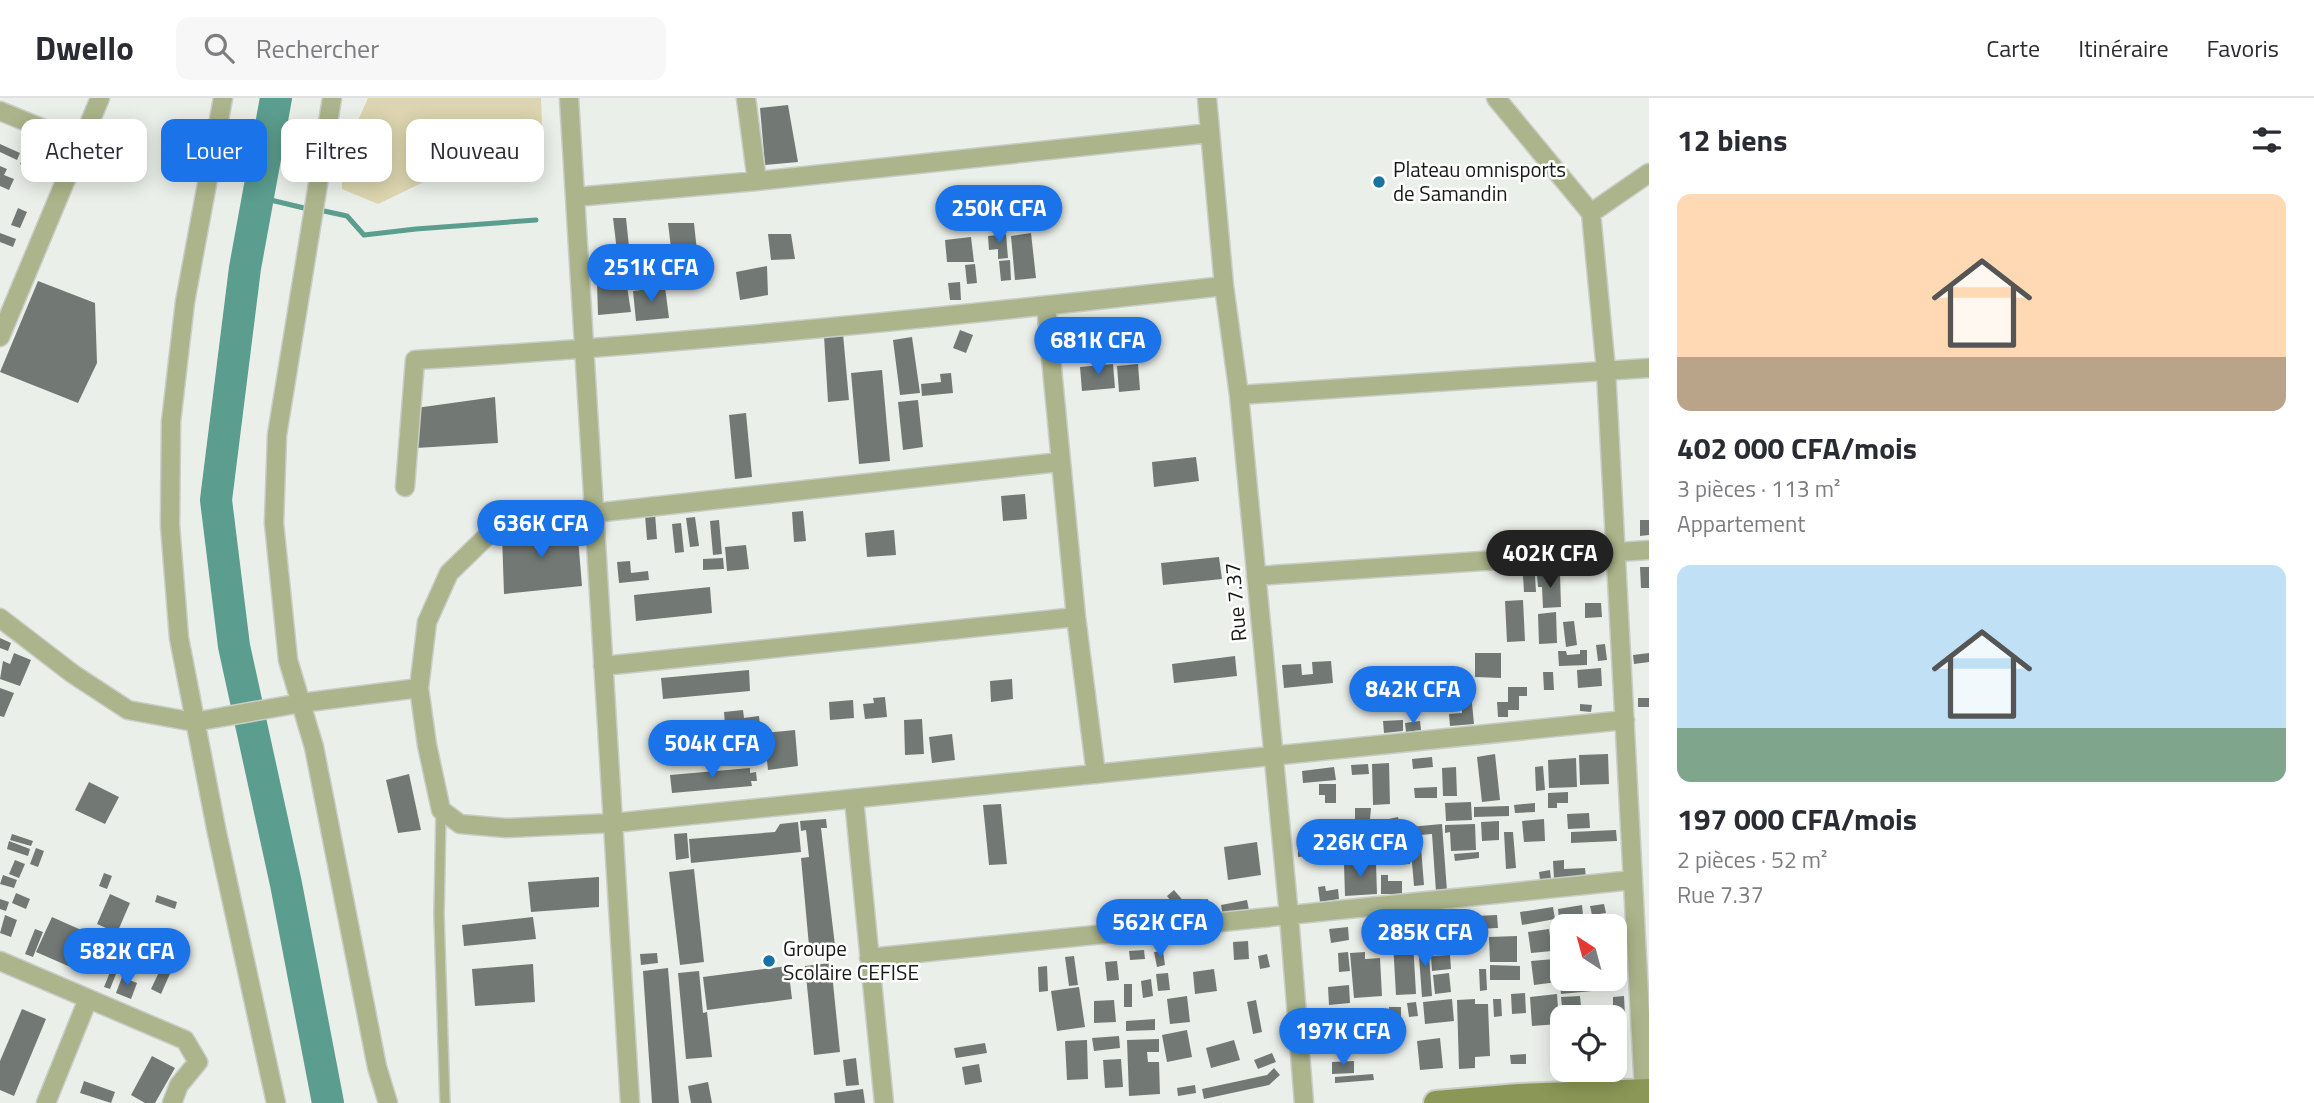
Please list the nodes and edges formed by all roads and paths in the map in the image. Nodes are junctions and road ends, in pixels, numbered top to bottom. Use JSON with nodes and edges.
{"nodes":[{"id":1,"x":100,"y":98,"type":"edge"},
{"id":2,"x":223,"y":98,"type":"edge"},
{"id":3,"x":332,"y":98,"type":"edge"},
{"id":4,"x":569,"y":98,"type":"edge"},
{"id":5,"x":746,"y":98,"type":"edge"},
{"id":6,"x":1207,"y":98,"type":"edge"},
{"id":7,"x":1496,"y":98,"type":"edge"},
{"id":8,"x":0,"y":111,"type":"edge"},
{"id":9,"x":91,"y":119,"type":"edge"},
{"id":10,"x":21,"y":120,"type":"edge"},
{"id":11,"x":1210,"y":133,"type":"junction"},
{"id":12,"x":1649,"y":173,"type":"edge"},
{"id":13,"x":757,"y":181,"type":"junction"},
{"id":14,"x":65,"y":182,"type":"edge"},
{"id":15,"x":575,"y":197,"type":"junction"},
{"id":16,"x":1591,"y":213,"type":"junction"},
{"id":17,"x":1224,"y":286,"type":"junction"},
{"id":18,"x":1046,"y":306,"type":"junction"},
{"id":19,"x":0,"y":337,"type":"edge"},
{"id":20,"x":585,"y":349,"type":"junction"},
{"id":21,"x":1649,"y":368,"type":"edge"},
{"id":22,"x":1606,"y":370,"type":"junction"},
{"id":23,"x":1239,"y":394,"type":"junction"},
{"id":24,"x":1060,"y":462,"type":"junction"},
{"id":25,"x":405,"y":487,"type":"dead end"},
{"id":26,"x":594,"y":513,"type":"junction"},
{"id":27,"x":1649,"y":550,"type":"edge"},
{"id":28,"x":1616,"y":552,"type":"junction"},
{"id":29,"x":1256,"y":576,"type":"junction"},
{"id":30,"x":1076,"y":617,"type":"junction"},
{"id":31,"x":0,"y":618,"type":"edge"},
{"id":32,"x":603,"y":666,"type":"junction"},
{"id":33,"x":419,"y":688,"type":"junction"},
{"id":34,"x":301,"y":703,"type":"junction"},
{"id":35,"x":1625,"y":720,"type":"junction"},
{"id":36,"x":194,"y":722,"type":"junction"},
{"id":37,"x":1274,"y":756,"type":"junction"},
{"id":38,"x":1097,"y":774,"type":"junction"},
{"id":39,"x":854,"y":799,"type":"junction"},
{"id":40,"x":441,"y":810,"type":"junction"},
{"id":41,"x":612,"y":823,"type":"junction"},
{"id":42,"x":1633,"y":880,"type":"junction"},
{"id":43,"x":1289,"y":916,"type":"junction"},
{"id":44,"x":869,"y":958,"type":"junction"},
{"id":45,"x":0,"y":961,"type":"edge"},
{"id":46,"x":88,"y":999,"type":"junction"},
{"id":47,"x":1647,"y":1091,"type":"edge"},
{"id":48,"x":1519,"y":1099,"type":"edge"},
{"id":49,"x":46,"y":1103,"type":"edge"},
{"id":50,"x":172,"y":1103,"type":"edge"},
{"id":51,"x":276,"y":1103,"type":"edge"},
{"id":52,"x":388,"y":1103,"type":"edge"},
{"id":53,"x":445,"y":1103,"type":"edge"},
{"id":54,"x":630,"y":1103,"type":"edge"},
{"id":55,"x":884,"y":1103,"type":"edge"},
{"id":56,"x":1304,"y":1103,"type":"edge"},
{"id":57,"x":1436,"y":1103,"type":"edge"}],
"edges":[{"from":1,"to":9,"type":"street"},
{"from":2,"to":36,"type":"street"},
{"from":3,"to":34,"type":"street"},
{"from":4,"to":15,"type":"street"},
{"from":5,"to":13,"type":"street"},
{"from":6,"to":11,"type":"street","name":"Rue 7.37"},
{"from":7,"to":16,"type":"street"},
{"from":8,"to":10,"type":"street"},
{"from":11,"to":13,"type":"street"},
{"from":11,"to":17,"type":"street","name":"Rue 7.37"},
{"from":12,"to":16,"type":"street"},
{"from":13,"to":15,"type":"street"},
{"from":14,"to":19,"type":"street"},
{"from":15,"to":20,"type":"street"},
{"from":16,"to":22,"type":"street"},
{"from":17,"to":18,"type":"street"},
{"from":17,"to":23,"type":"street","name":"Rue 7.37"},
{"from":18,"to":20,"type":"street"},
{"from":18,"to":24,"type":"street"},
{"from":20,"to":25,"type":"street"},
{"from":20,"to":26,"type":"street"},
{"from":21,"to":22,"type":"street"},
{"from":22,"to":23,"type":"street"},
{"from":22,"to":28,"type":"street"},
{"from":23,"to":29,"type":"street","name":"Rue 7.37"},
{"from":24,"to":26,"type":"street"},
{"from":24,"to":30,"type":"street"},
{"from":26,"to":32,"type":"street"},
{"from":26,"to":33,"type":"street"},
{"from":27,"to":28,"type":"street"},
{"from":28,"to":29,"type":"street"},
{"from":28,"to":35,"type":"street"},
{"from":29,"to":37,"type":"street","name":"Rue 7.37"},
{"from":30,"to":32,"type":"street"},
{"from":30,"to":38,"type":"street"},
{"from":31,"to":36,"type":"street"},
{"from":32,"to":41,"type":"street"},
{"from":33,"to":34,"type":"street"},
{"from":33,"to":40,"type":"street"},
{"from":34,"to":36,"type":"street"},
{"from":34,"to":52,"type":"street"},
{"from":35,"to":37,"type":"street"},
{"from":35,"to":42,"type":"street"},
{"from":36,"to":51,"type":"street"},
{"from":37,"to":38,"type":"street"},
{"from":37,"to":43,"type":"street","name":"Rue 7.37"},
{"from":38,"to":39,"type":"street"},
{"from":39,"to":41,"type":"street"},
{"from":39,"to":44,"type":"street"},
{"from":40,"to":41,"type":"street"},
{"from":40,"to":53,"type":"lane"},
{"from":41,"to":54,"type":"street"},
{"from":42,"to":43,"type":"street"},
{"from":42,"to":47,"type":"street"},
{"from":43,"to":44,"type":"street"},
{"from":43,"to":56,"type":"street","name":"Rue 7.37"},
{"from":44,"to":55,"type":"street"},
{"from":45,"to":46,"type":"street"},
{"from":46,"to":49,"type":"street"},
{"from":46,"to":50,"type":"street"},
{"from":47,"to":48,"type":"street"},
{"from":48,"to":57,"type":"street"}]}
